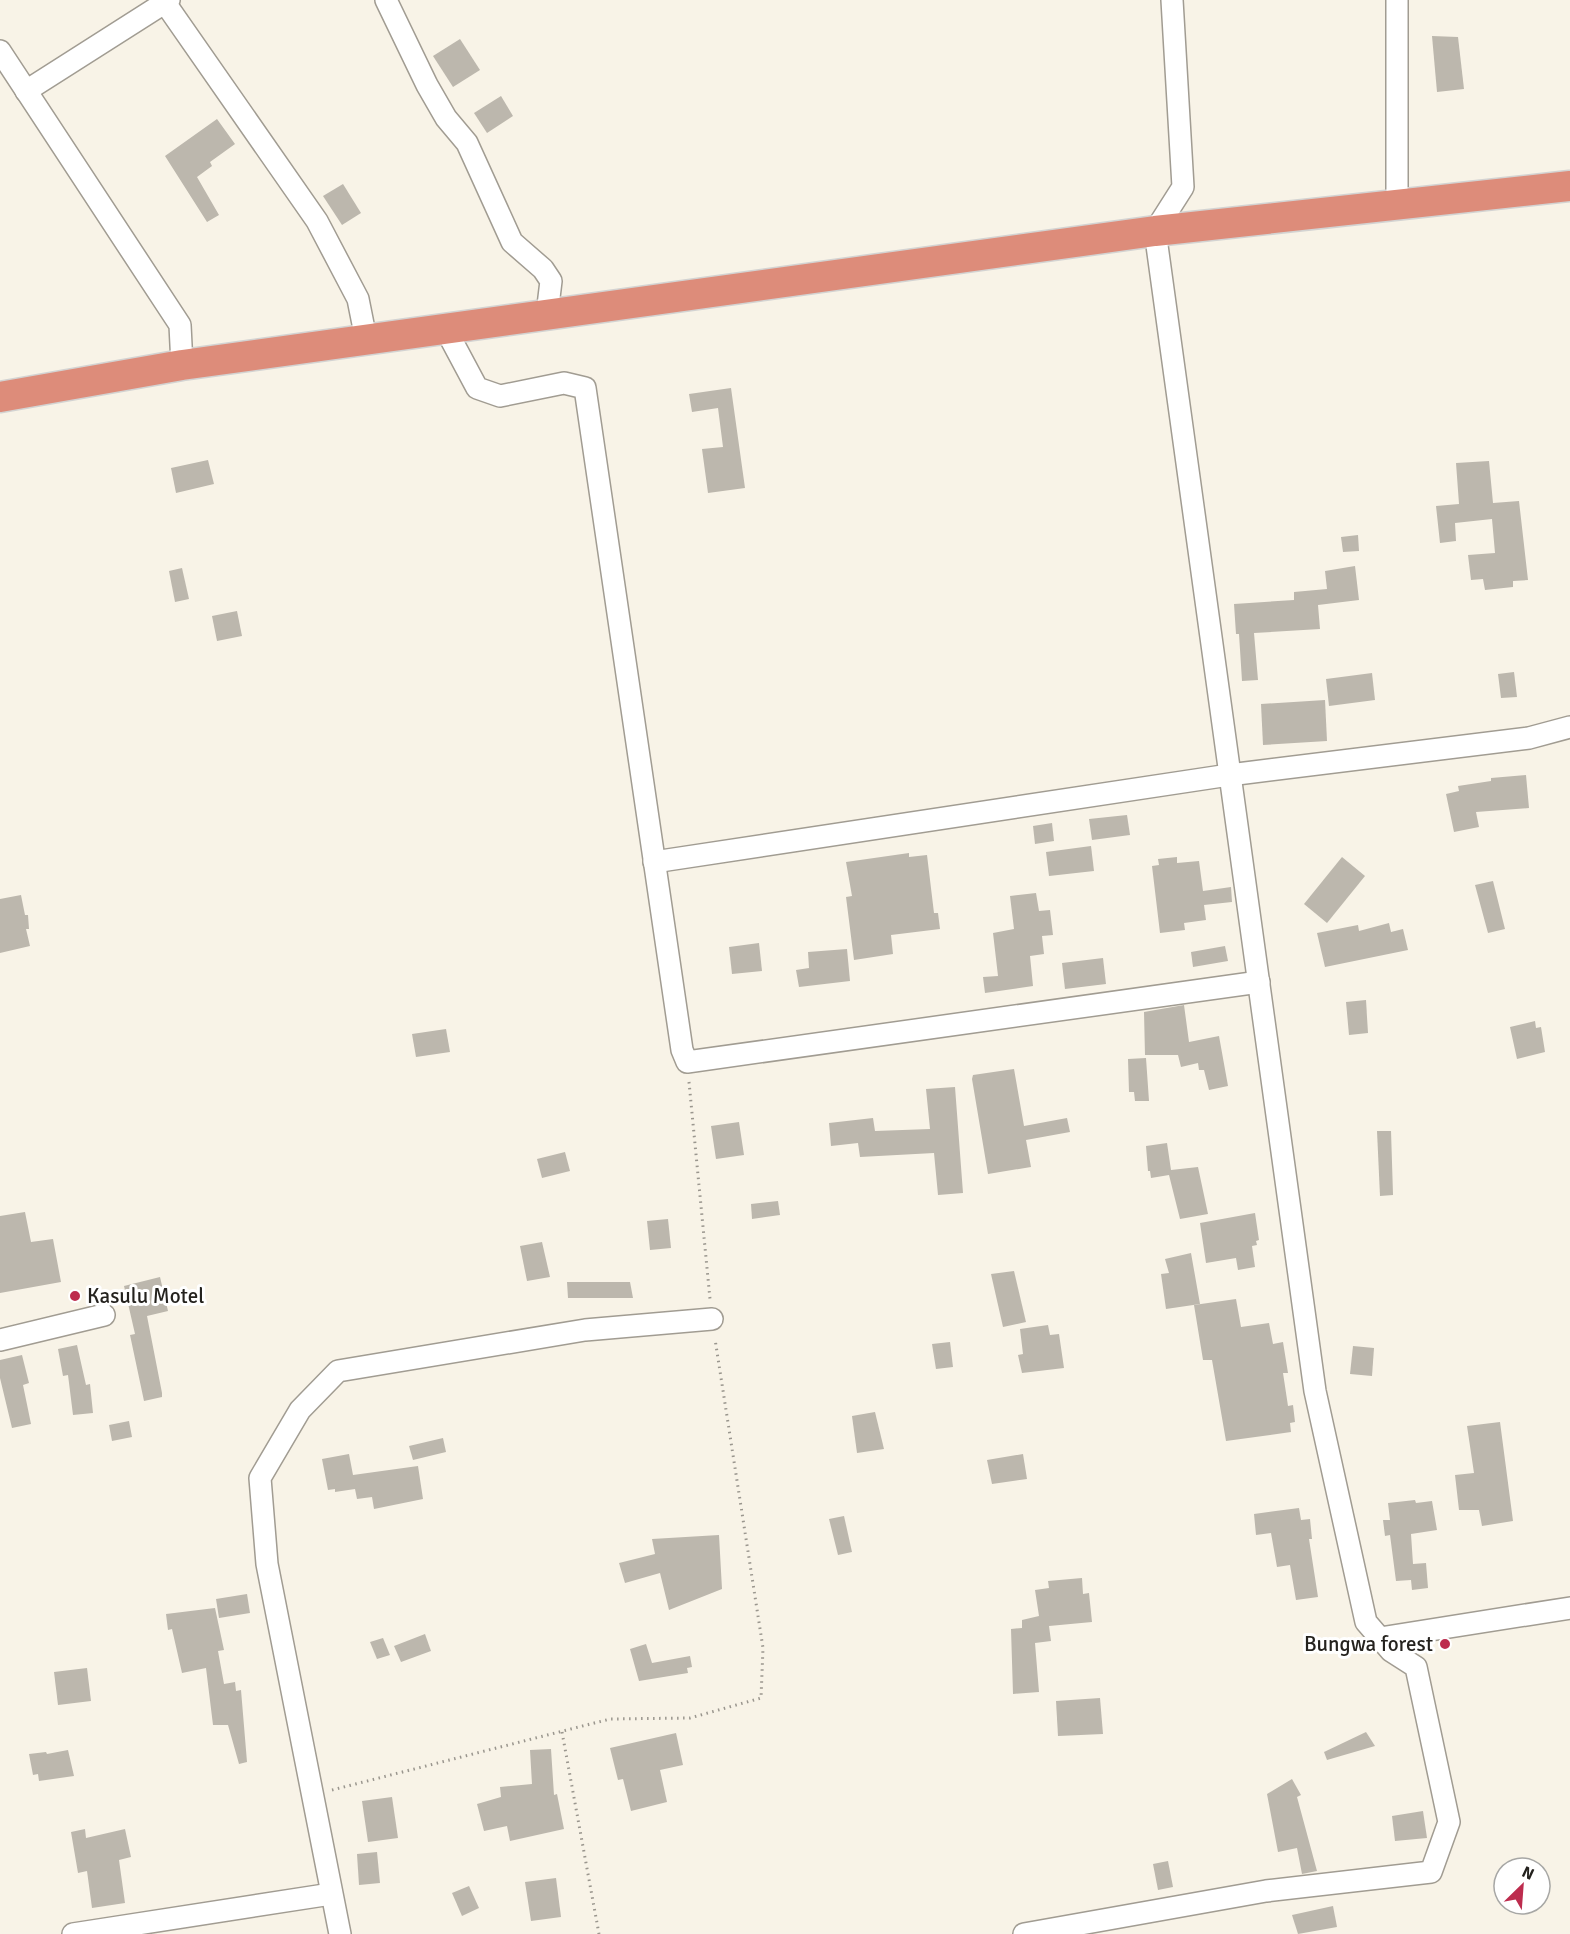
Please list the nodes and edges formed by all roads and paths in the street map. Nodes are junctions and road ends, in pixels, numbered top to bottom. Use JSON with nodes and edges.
{"nodes":[{"id":1,"x":386,"y":0,"type":"edge"},
{"id":2,"x":1172,"y":0,"type":"edge"},
{"id":3,"x":1397,"y":0,"type":"edge"},
{"id":4,"x":165,"y":1,"type":"edge"},
{"id":5,"x":0,"y":51,"type":"edge"},
{"id":6,"x":26,"y":91,"type":"junction"},
{"id":7,"x":1570,"y":186,"type":"edge"},
{"id":8,"x":1397,"y":203,"type":"junction"},
{"id":9,"x":1155,"y":231,"type":"junction"},
{"id":10,"x":547,"y":314,"type":"junction"},
{"id":11,"x":445,"y":328,"type":"junction"},
{"id":12,"x":366,"y":339,"type":"junction"},
{"id":13,"x":182,"y":366,"type":"junction"},
{"id":14,"x":0,"y":397,"type":"edge"},
{"id":15,"x":1570,"y":727,"type":"edge"},
{"id":16,"x":1229,"y":775,"type":"junction"},
{"id":17,"x":654,"y":862,"type":"junction"},
{"id":18,"x":1259,"y":982,"type":"junction"},
{"id":19,"x":104,"y":1315,"type":"dead end"},
{"id":20,"x":712,"y":1319,"type":"dead end"},
{"id":21,"x":0,"y":1340,"type":"edge"},
{"id":22,"x":751,"y":1576,"type":"dead end"},
{"id":23,"x":1570,"y":1608,"type":"edge"},
{"id":24,"x":1380,"y":1638,"type":"junction"},
{"id":25,"x":562,"y":1732,"type":"junction"},
{"id":26,"x":313,"y":1795,"type":"junction"},
{"id":27,"x":331,"y":1894,"type":"junction"},
{"id":28,"x":181,"y":1926,"type":"edge"},
{"id":29,"x":73,"y":1934,"type":"edge"},
{"id":30,"x":340,"y":1934,"type":"edge"},
{"id":31,"x":599,"y":1934,"type":"edge"},
{"id":32,"x":1024,"y":1934,"type":"edge"}],
"edges":[{"from":1,"to":10,"type":"street"},
{"from":2,"to":9,"type":"street"},
{"from":3,"to":8,"type":"street"},
{"from":4,"to":6,"type":"street"},
{"from":4,"to":12,"type":"street"},
{"from":5,"to":6,"type":"street"},
{"from":6,"to":13,"type":"street"},
{"from":7,"to":8,"type":"highway"},
{"from":8,"to":9,"type":"highway"},
{"from":9,"to":10,"type":"highway"},
{"from":9,"to":16,"type":"street"},
{"from":10,"to":11,"type":"highway"},
{"from":11,"to":12,"type":"highway"},
{"from":11,"to":17,"type":"street"},
{"from":12,"to":13,"type":"highway"},
{"from":13,"to":14,"type":"highway"},
{"from":15,"to":16,"type":"street"},
{"from":16,"to":17,"type":"street"},
{"from":16,"to":18,"type":"street"},
{"from":17,"to":18,"type":"street"},
{"from":18,"to":24,"type":"street"},
{"from":19,"to":21,"type":"street"},
{"from":20,"to":26,"type":"street"},
{"from":22,"to":25,"type":"path"},
{"from":23,"to":24,"type":"street"},
{"from":24,"to":32,"type":"street"},
{"from":25,"to":26,"type":"path"},
{"from":25,"to":31,"type":"path"},
{"from":26,"to":27,"type":"street"},
{"from":27,"to":28,"type":"street"},
{"from":27,"to":30,"type":"street"},
{"from":28,"to":29,"type":"street"}]}
